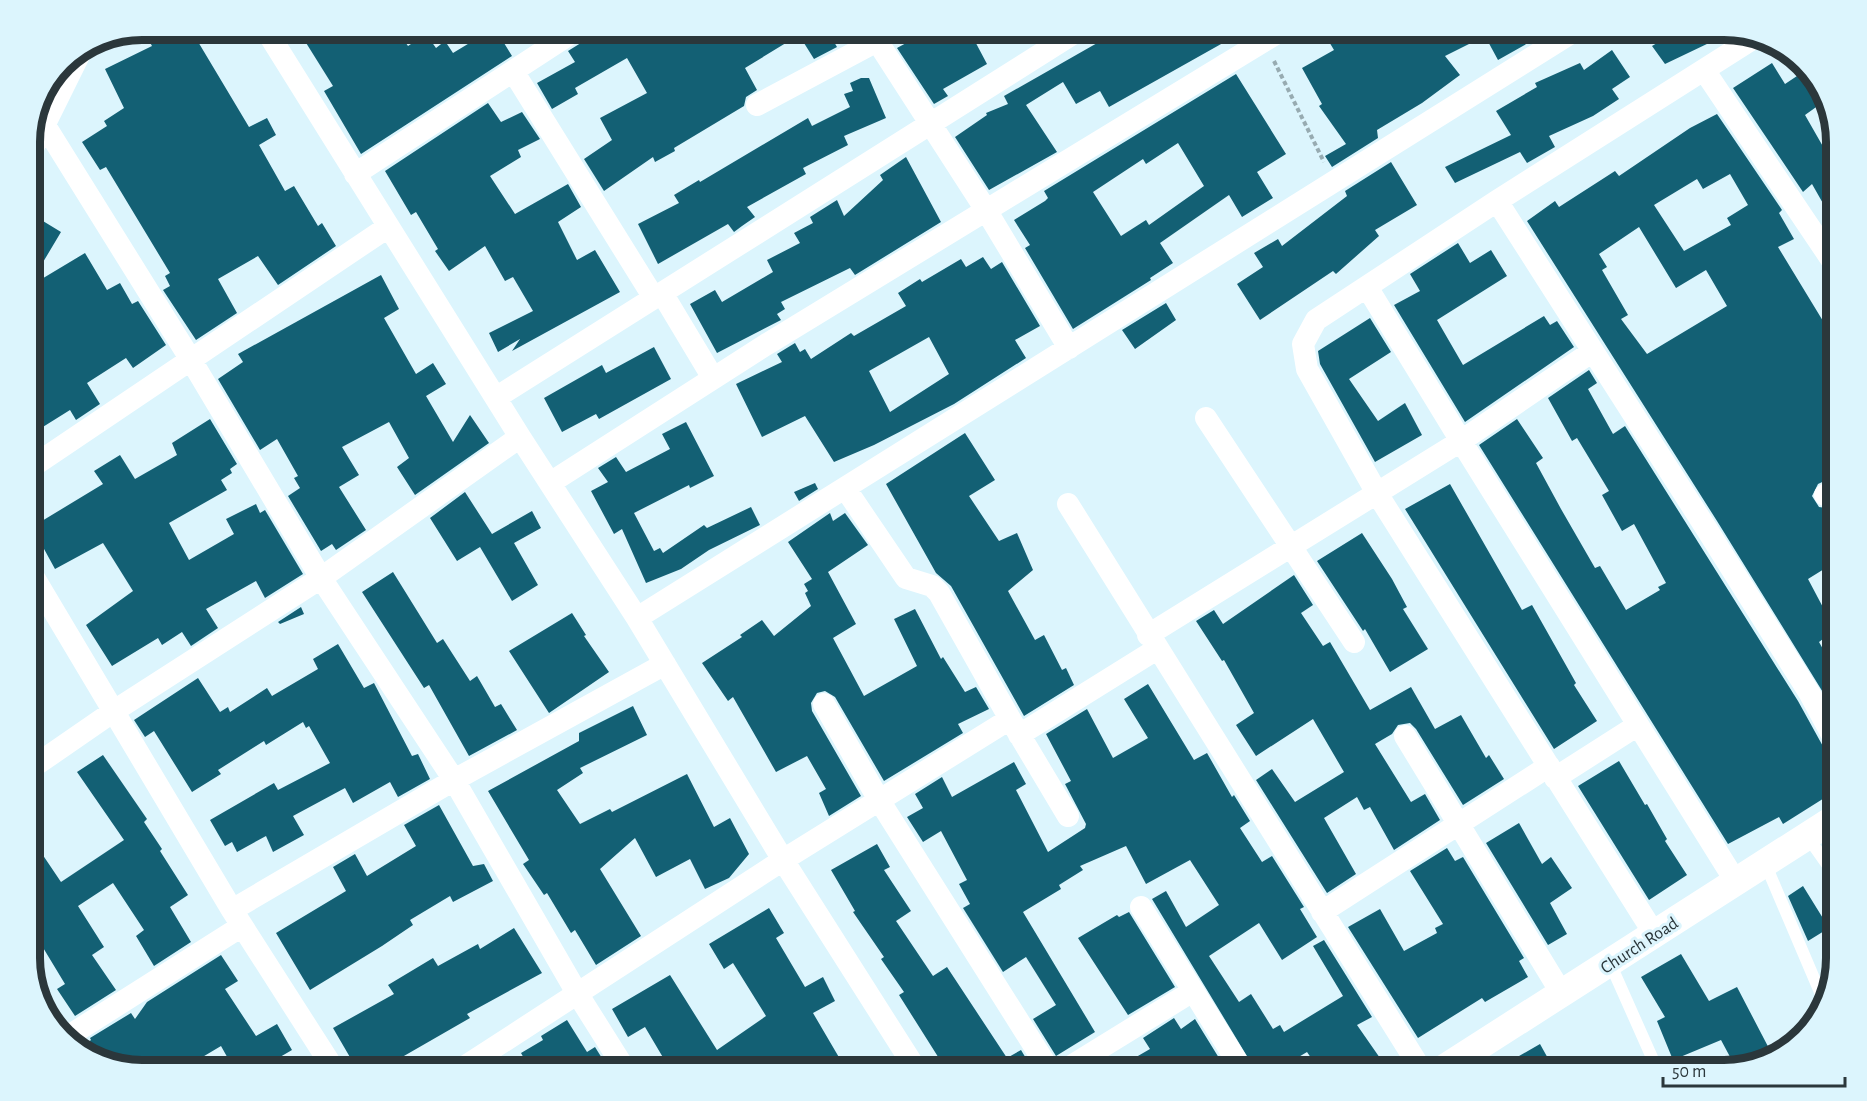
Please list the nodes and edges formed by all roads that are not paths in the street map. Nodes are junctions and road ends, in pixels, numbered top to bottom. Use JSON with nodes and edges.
{"nodes":[{"id":1,"x":273,"y":40,"type":"edge"},
{"id":2,"x":561,"y":40,"type":"edge"},
{"id":3,"x":865,"y":40,"type":"edge"},
{"id":4,"x":876,"y":40,"type":"edge"},
{"id":5,"x":1064,"y":40,"type":"edge"},
{"id":6,"x":1266,"y":40,"type":"edge"},
{"id":7,"x":1560,"y":40,"type":"edge"},
{"id":8,"x":1746,"y":43,"type":"edge"},
{"id":9,"x":72,"y":68,"type":"edge"},
{"id":10,"x":1704,"y":70,"type":"junction"},
{"id":11,"x":513,"y":71,"type":"junction"},
{"id":12,"x":757,"y":105,"type":"dead end"},
{"id":13,"x":44,"y":124,"type":"junction"},
{"id":14,"x":931,"y":124,"type":"junction"},
{"id":15,"x":42,"y":129,"type":"edge"},
{"id":16,"x":355,"y":174,"type":"junction"},
{"id":17,"x":1497,"y":201,"type":"junction"},
{"id":18,"x":986,"y":210,"type":"junction"},
{"id":19,"x":388,"y":227,"type":"junction"},
{"id":20,"x":1826,"y":252,"type":"edge"},
{"id":21,"x":1367,"y":287,"type":"junction"},
{"id":22,"x":658,"y":295,"type":"junction"},
{"id":23,"x":1069,"y":348,"type":"junction"},
{"id":24,"x":1593,"y":351,"type":"junction"},
{"id":25,"x":191,"y":360,"type":"junction"},
{"id":26,"x":713,"y":378,"type":"junction"},
{"id":27,"x":497,"y":397,"type":"junction"},
{"id":28,"x":1206,"y":418,"type":"dead end"},
{"id":29,"x":520,"y":437,"type":"junction"},
{"id":30,"x":1461,"y":441,"type":"junction"},
{"id":31,"x":41,"y":461,"type":"edge"},
{"id":32,"x":550,"y":483,"type":"junction"},
{"id":33,"x":845,"y":488,"type":"junction"},
{"id":34,"x":1378,"y":495,"type":"junction"},
{"id":35,"x":1068,"y":504,"type":"dead end"},
{"id":36,"x":1291,"y":548,"type":"junction"},
{"id":37,"x":321,"y":578,"type":"junction"},
{"id":38,"x":41,"y":590,"type":"edge"},
{"id":39,"x":638,"y":618,"type":"junction"},
{"id":40,"x":1152,"y":642,"type":"junction"},
{"id":41,"x":1354,"y":642,"type":"dead end"},
{"id":42,"x":665,"y":664,"type":"junction"},
{"id":43,"x":824,"y":704,"type":"dead end"},
{"id":44,"x":114,"y":711,"type":"junction"},
{"id":45,"x":1826,"y":724,"type":"edge"},
{"id":46,"x":1638,"y":725,"type":"junction"},
{"id":47,"x":1014,"y":727,"type":"junction"},
{"id":48,"x":1405,"y":736,"type":"dead end"},
{"id":49,"x":41,"y":761,"type":"edge"},
{"id":50,"x":1552,"y":772,"type":"junction"},
{"id":51,"x":454,"y":780,"type":"junction"},
{"id":52,"x":879,"y":800,"type":"junction"},
{"id":53,"x":1068,"y":816,"type":"dead end"},
{"id":54,"x":1459,"y":824,"type":"junction"},
{"id":55,"x":1826,"y":824,"type":"edge"},
{"id":56,"x":1807,"y":836,"type":"junction"},
{"id":57,"x":783,"y":860,"type":"junction"},
{"id":58,"x":1765,"y":863,"type":"junction"},
{"id":59,"x":1826,"y":863,"type":"edge"},
{"id":60,"x":1736,"y":882,"type":"junction"},
{"id":61,"x":1141,"y":907,"type":"dead end"},
{"id":62,"x":1322,"y":912,"type":"junction"},
{"id":63,"x":237,"y":918,"type":"junction"},
{"id":64,"x":1655,"y":935,"type":"junction"},
{"id":65,"x":1610,"y":963,"type":"junction"},
{"id":66,"x":1193,"y":991,"type":"junction"},
{"id":67,"x":577,"y":993,"type":"junction"},
{"id":68,"x":1820,"y":993,"type":"edge"},
{"id":69,"x":1562,"y":994,"type":"junction"},
{"id":70,"x":72,"y":1033,"type":"edge"},
{"id":71,"x":328,"y":1060,"type":"edge"},
{"id":72,"x":475,"y":1060,"type":"edge"},
{"id":73,"x":619,"y":1060,"type":"edge"},
{"id":74,"x":910,"y":1060,"type":"edge"},
{"id":75,"x":1043,"y":1060,"type":"edge"},
{"id":76,"x":1081,"y":1060,"type":"edge"},
{"id":77,"x":1236,"y":1060,"type":"edge"},
{"id":78,"x":1415,"y":1060,"type":"edge"},
{"id":79,"x":1457,"y":1060,"type":"edge"},
{"id":80,"x":1653,"y":1060,"type":"edge"}],
"edges":[{"from":1,"to":16,"type":"street"},
{"from":2,"to":11,"type":"street"},
{"from":3,"to":12,"type":"street"},
{"from":4,"to":14,"type":"street"},
{"from":5,"to":14,"type":"street"},
{"from":6,"to":18,"type":"street"},
{"from":7,"to":23,"type":"street"},
{"from":8,"to":10,"type":"street"},
{"from":9,"to":13,"type":"street"},
{"from":10,"to":17,"type":"street"},
{"from":10,"to":20,"type":"street"},
{"from":11,"to":16,"type":"street"},
{"from":11,"to":22,"type":"street"},
{"from":13,"to":15,"type":"street"},
{"from":13,"to":25,"type":"street"},
{"from":14,"to":18,"type":"street"},
{"from":14,"to":22,"type":"street"},
{"from":16,"to":19,"type":"street"},
{"from":17,"to":21,"type":"street"},
{"from":17,"to":24,"type":"street"},
{"from":18,"to":23,"type":"street"},
{"from":18,"to":26,"type":"street"},
{"from":19,"to":25,"type":"street"},
{"from":19,"to":27,"type":"street"},
{"from":21,"to":30,"type":"street"},
{"from":21,"to":34,"type":"street"},
{"from":22,"to":26,"type":"street"},
{"from":22,"to":27,"type":"street"},
{"from":23,"to":33,"type":"street"},
{"from":24,"to":30,"type":"street"},
{"from":24,"to":45,"type":"street"},
{"from":25,"to":31,"type":"street"},
{"from":25,"to":37,"type":"street"},
{"from":26,"to":32,"type":"street"},
{"from":27,"to":29,"type":"street"},
{"from":28,"to":36,"type":"street"},
{"from":29,"to":32,"type":"street"},
{"from":29,"to":37,"type":"street"},
{"from":30,"to":34,"type":"street"},
{"from":30,"to":46,"type":"street"},
{"from":32,"to":39,"type":"street"},
{"from":33,"to":39,"type":"street"},
{"from":33,"to":47,"type":"street"},
{"from":34,"to":36,"type":"street"},
{"from":34,"to":50,"type":"street"},
{"from":35,"to":40,"type":"street"},
{"from":36,"to":40,"type":"street"},
{"from":36,"to":41,"type":"street"},
{"from":37,"to":44,"type":"street"},
{"from":37,"to":51,"type":"street"},
{"from":38,"to":44,"type":"street"},
{"from":39,"to":42,"type":"street"},
{"from":40,"to":47,"type":"street"},
{"from":40,"to":62,"type":"street"},
{"from":42,"to":51,"type":"street"},
{"from":42,"to":57,"type":"street"},
{"from":43,"to":52,"type":"street"},
{"from":44,"to":49,"type":"street"},
{"from":44,"to":63,"type":"street"},
{"from":46,"to":50,"type":"street"},
{"from":46,"to":60,"type":"street"},
{"from":47,"to":52,"type":"street"},
{"from":47,"to":53,"type":"street"},
{"from":48,"to":54,"type":"street"},
{"from":50,"to":54,"type":"street"},
{"from":50,"to":64,"type":"street"},
{"from":51,"to":63,"type":"street"},
{"from":51,"to":67,"type":"street"},
{"from":52,"to":57,"type":"street"},
{"from":52,"to":75,"type":"street"},
{"from":54,"to":62,"type":"street"},
{"from":54,"to":69,"type":"street"},
{"from":55,"to":56,"type":"street","name":"Church Road"},
{"from":56,"to":58,"type":"street","name":"Church Road"},
{"from":56,"to":59,"type":"lane"},
{"from":57,"to":67,"type":"street"},
{"from":57,"to":74,"type":"street"},
{"from":58,"to":60,"type":"street","name":"Church Road"},
{"from":58,"to":68,"type":"lane"},
{"from":60,"to":64,"type":"street","name":"Church Road"},
{"from":61,"to":66,"type":"street"},
{"from":62,"to":78,"type":"street"},
{"from":63,"to":70,"type":"street"},
{"from":63,"to":71,"type":"street"},
{"from":64,"to":65,"type":"street","name":"Church Road"},
{"from":65,"to":69,"type":"street","name":"Church Road"},
{"from":65,"to":80,"type":"lane"},
{"from":66,"to":76,"type":"street"},
{"from":66,"to":77,"type":"street"},
{"from":67,"to":72,"type":"street"},
{"from":67,"to":73,"type":"street"},
{"from":69,"to":79,"type":"street","name":"Church Road"}]}
